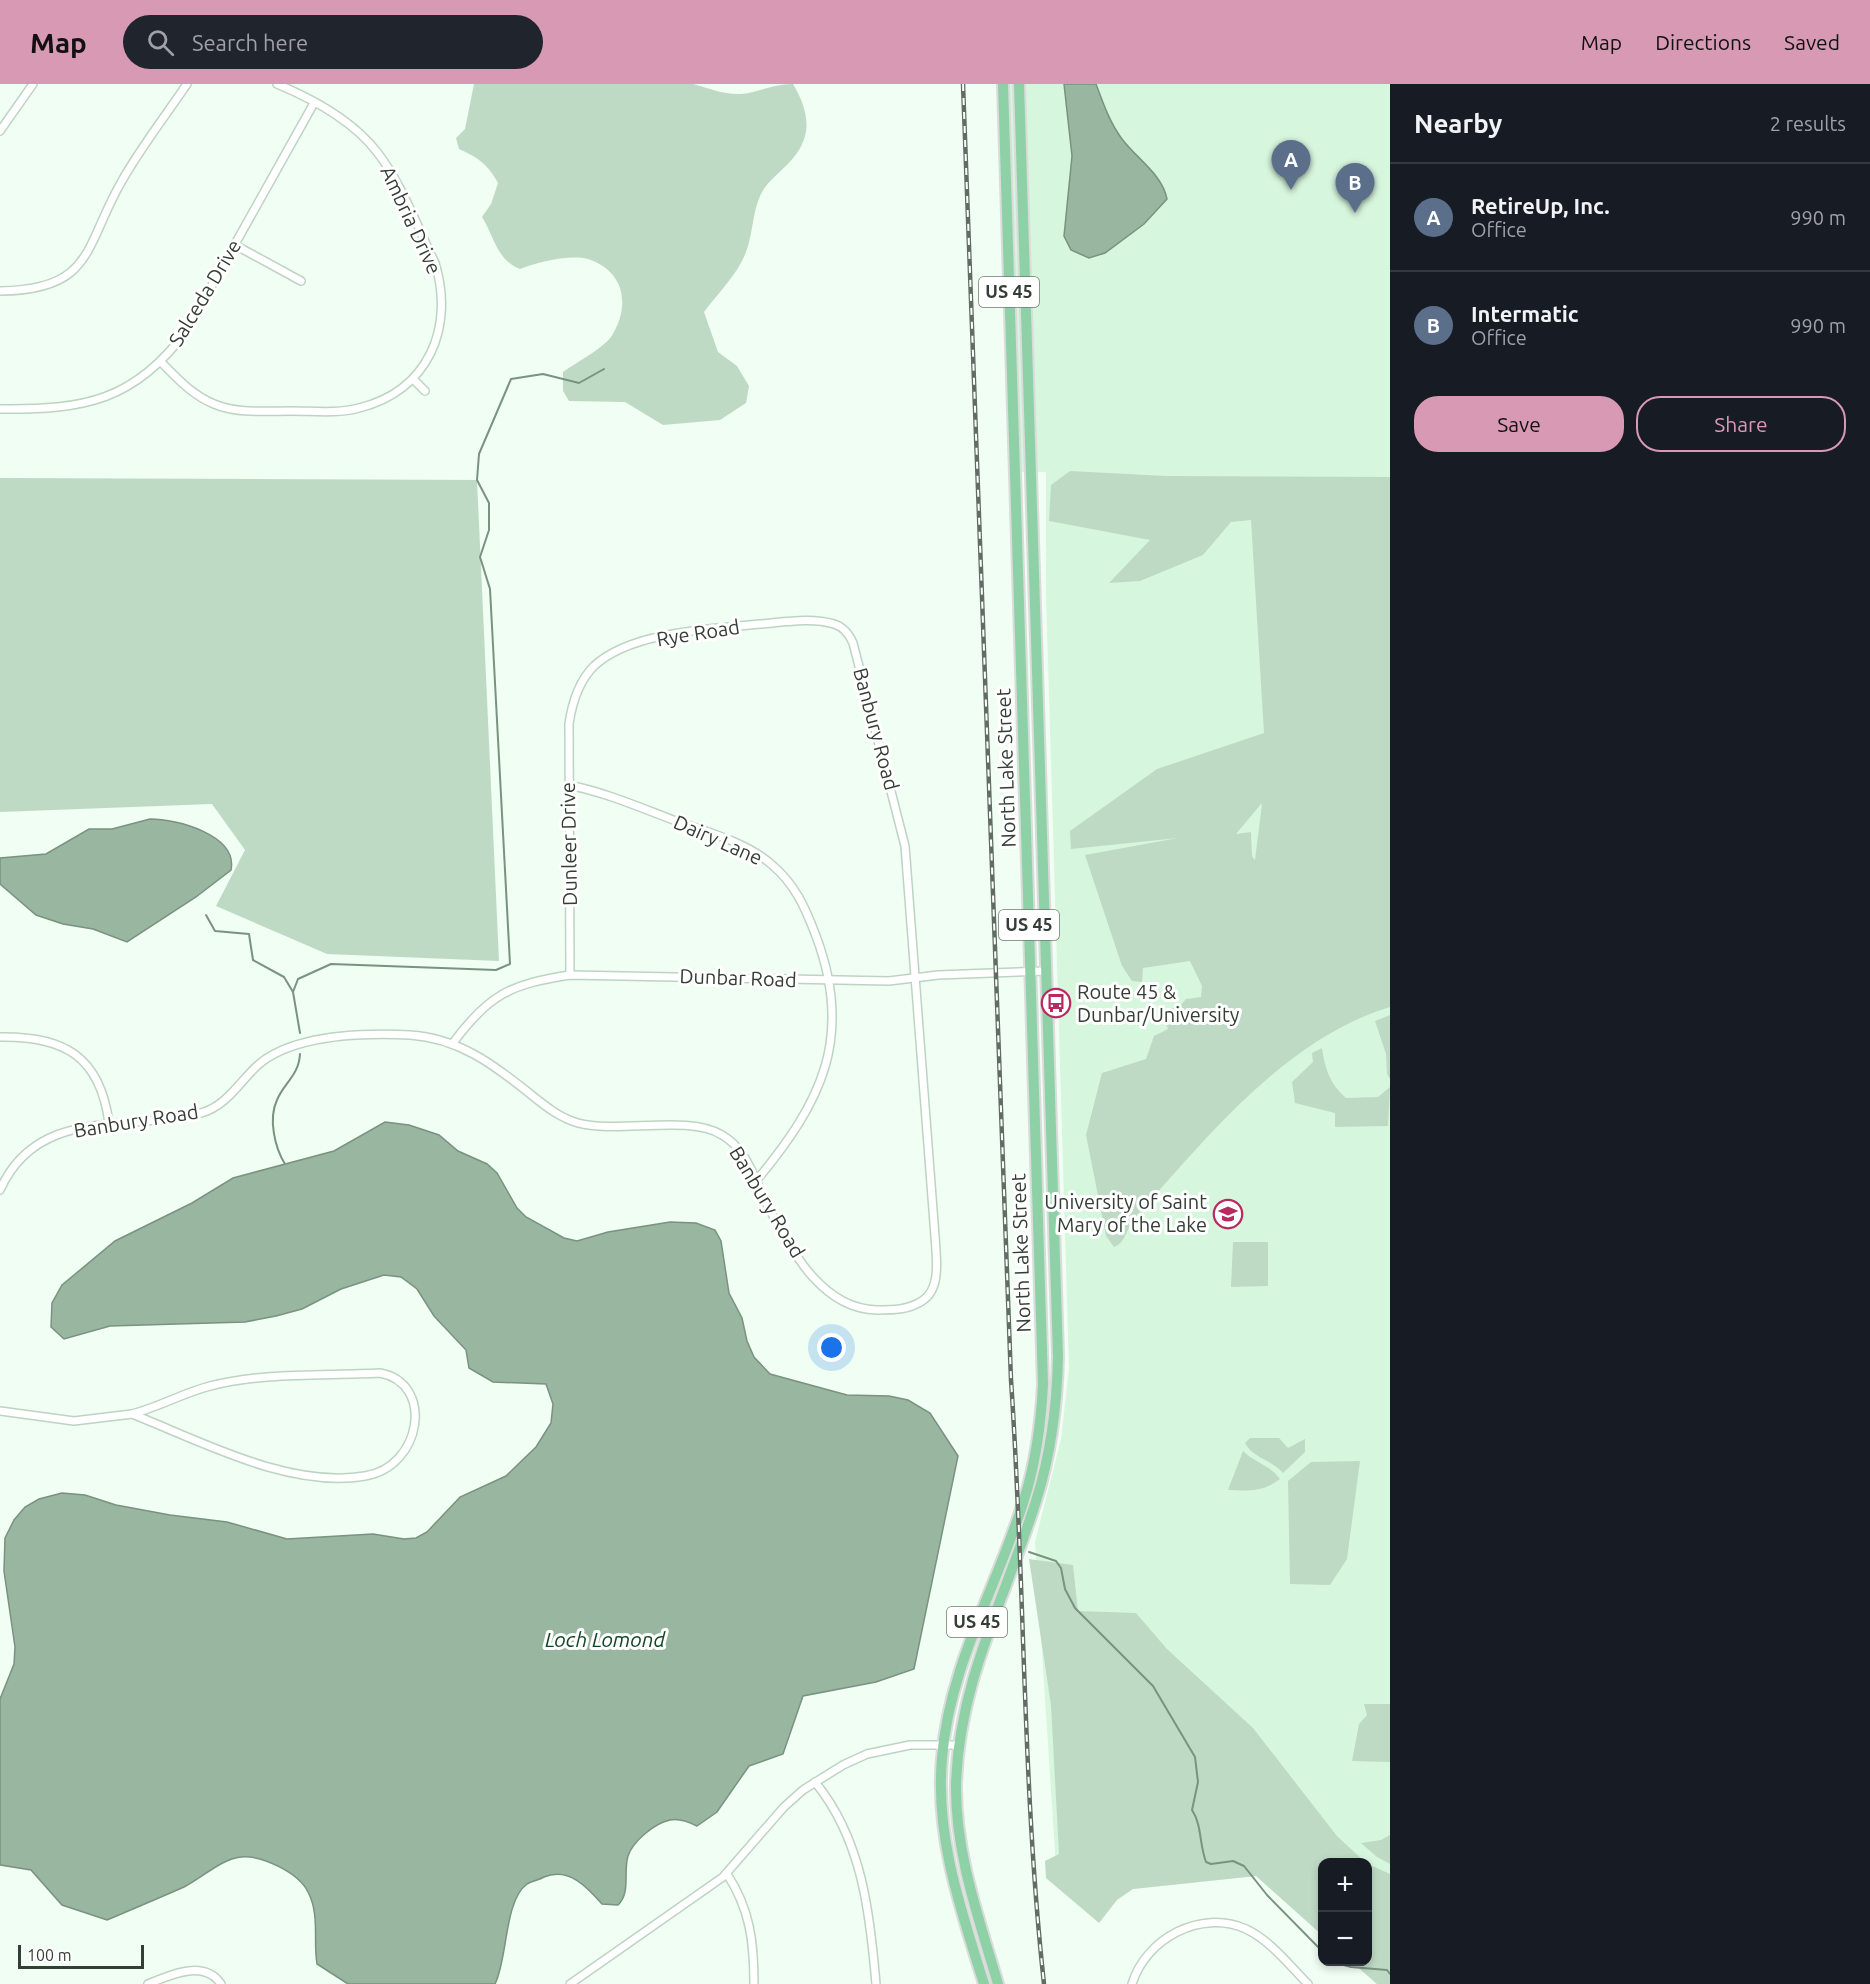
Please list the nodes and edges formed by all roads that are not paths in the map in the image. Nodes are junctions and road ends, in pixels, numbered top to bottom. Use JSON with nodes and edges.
{"nodes":[{"id":1,"x":33,"y":84,"type":"edge"},
{"id":2,"x":187,"y":84,"type":"edge"},
{"id":3,"x":278,"y":84,"type":"edge"},
{"id":4,"x":1003,"y":84,"type":"edge"},
{"id":5,"x":1019,"y":84,"type":"edge"},
{"id":6,"x":314,"y":103,"type":"junction"},
{"id":7,"x":0,"y":130,"type":"edge"},
{"id":8,"x":235,"y":245,"type":"junction"},
{"id":9,"x":301,"y":281,"type":"dead end"},
{"id":10,"x":0,"y":291,"type":"edge"},
{"id":11,"x":161,"y":362,"type":"junction"},
{"id":12,"x":414,"y":380,"type":"junction"},
{"id":13,"x":425,"y":391,"type":"dead end"},
{"id":14,"x":0,"y":409,"type":"edge"},
{"id":15,"x":853,"y":643,"type":"joint"},
{"id":16,"x":571,"y":713,"type":"joint"},
{"id":17,"x":568,"y":785,"type":"junction"},
{"id":18,"x":1030,"y":971,"type":"junction"},
{"id":19,"x":1046,"y":972,"type":"junction"},
{"id":20,"x":570,"y":975,"type":"junction"},
{"id":21,"x":914,"y":978,"type":"junction"},
{"id":22,"x":830,"y":981,"type":"junction"},
{"id":23,"x":0,"y":1036,"type":"edge"},
{"id":24,"x":453,"y":1043,"type":"junction"},
{"id":25,"x":109,"y":1123,"type":"junction"},
{"id":26,"x":756,"y":1181,"type":"junction"},
{"id":27,"x":0,"y":1190,"type":"edge"},
{"id":28,"x":0,"y":1411,"type":"edge"},
{"id":29,"x":132,"y":1414,"type":"junction"},
{"id":30,"x":943,"y":1743,"type":"junction"},
{"id":31,"x":960,"y":1745,"type":"junction"},
{"id":32,"x":815,"y":1782,"type":"junction"},
{"id":33,"x":727,"y":1874,"type":"junction"},
{"id":34,"x":148,"y":1984,"type":"edge"},
{"id":35,"x":220,"y":1984,"type":"edge"},
{"id":36,"x":570,"y":1984,"type":"edge"},
{"id":37,"x":754,"y":1984,"type":"edge"},
{"id":38,"x":876,"y":1984,"type":"edge"},
{"id":39,"x":984,"y":1984,"type":"edge"},
{"id":40,"x":998,"y":1984,"type":"edge"},
{"id":41,"x":1132,"y":1984,"type":"edge"},
{"id":42,"x":1308,"y":1984,"type":"edge"}],
"edges":[{"from":1,"to":7,"type":"street"},
{"from":2,"to":10,"type":"street"},
{"from":3,"to":6,"type":"street","name":"Ambria Drive"},
{"from":4,"to":18,"type":"main road","name":"North Lake Street","number":"US 45"},
{"from":5,"to":19,"type":"main road","name":"North Lake Street","number":"US 45"},
{"from":6,"to":8,"type":"street","name":"Salceda Drive"},
{"from":6,"to":12,"type":"street","name":"Ambria Drive"},
{"from":8,"to":9,"type":"street"},
{"from":8,"to":11,"type":"street","name":"Salceda Drive"},
{"from":11,"to":12,"type":"street","name":"Ambria Drive"},
{"from":11,"to":14,"type":"street","name":"Salceda Drive"},
{"from":12,"to":13,"type":"street"},
{"from":15,"to":16,"type":"street","name":"Rye Road"},
{"from":15,"to":21,"type":"street","name":"Banbury Road"},
{"from":16,"to":17,"type":"street","name":"Dunleer Drive"},
{"from":17,"to":20,"type":"street","name":"Dunleer Drive"},
{"from":17,"to":22,"type":"street","name":"Dairy Lane"},
{"from":18,"to":19,"type":"street","name":"Dunbar Road"},
{"from":18,"to":21,"type":"street","name":"Dunbar Road"},
{"from":18,"to":30,"type":"main road","name":"North Lake Street","number":"US 45"},
{"from":19,"to":31,"type":"main road","name":"North Lake Street","number":"US 45"},
{"from":20,"to":22,"type":"street","name":"Dunbar Road"},
{"from":20,"to":24,"type":"street","name":"Dunbar Road"},
{"from":21,"to":22,"type":"street","name":"Dunbar Road"},
{"from":21,"to":26,"type":"street","name":"Banbury Road"},
{"from":22,"to":26,"type":"street","name":"Dairy Lane"},
{"from":23,"to":25,"type":"street"},
{"from":24,"to":25,"type":"street","name":"Banbury Road"},
{"from":24,"to":26,"type":"street","name":"Banbury Road"},
{"from":25,"to":27,"type":"street","name":"Banbury Road"},
{"from":28,"to":29,"type":"street"},
{"from":29,"to":29,"type":"street"},
{"from":30,"to":31,"type":"street"},
{"from":30,"to":32,"type":"street"},
{"from":30,"to":39,"type":"main road","name":"North Lake Street","number":"US 45"},
{"from":31,"to":40,"type":"main road","name":"North Lake Street","number":"US 45"},
{"from":32,"to":33,"type":"street"},
{"from":32,"to":38,"type":"street"},
{"from":33,"to":36,"type":"street"},
{"from":33,"to":37,"type":"street"},
{"from":34,"to":35,"type":"street"},
{"from":41,"to":42,"type":"street"}]}
